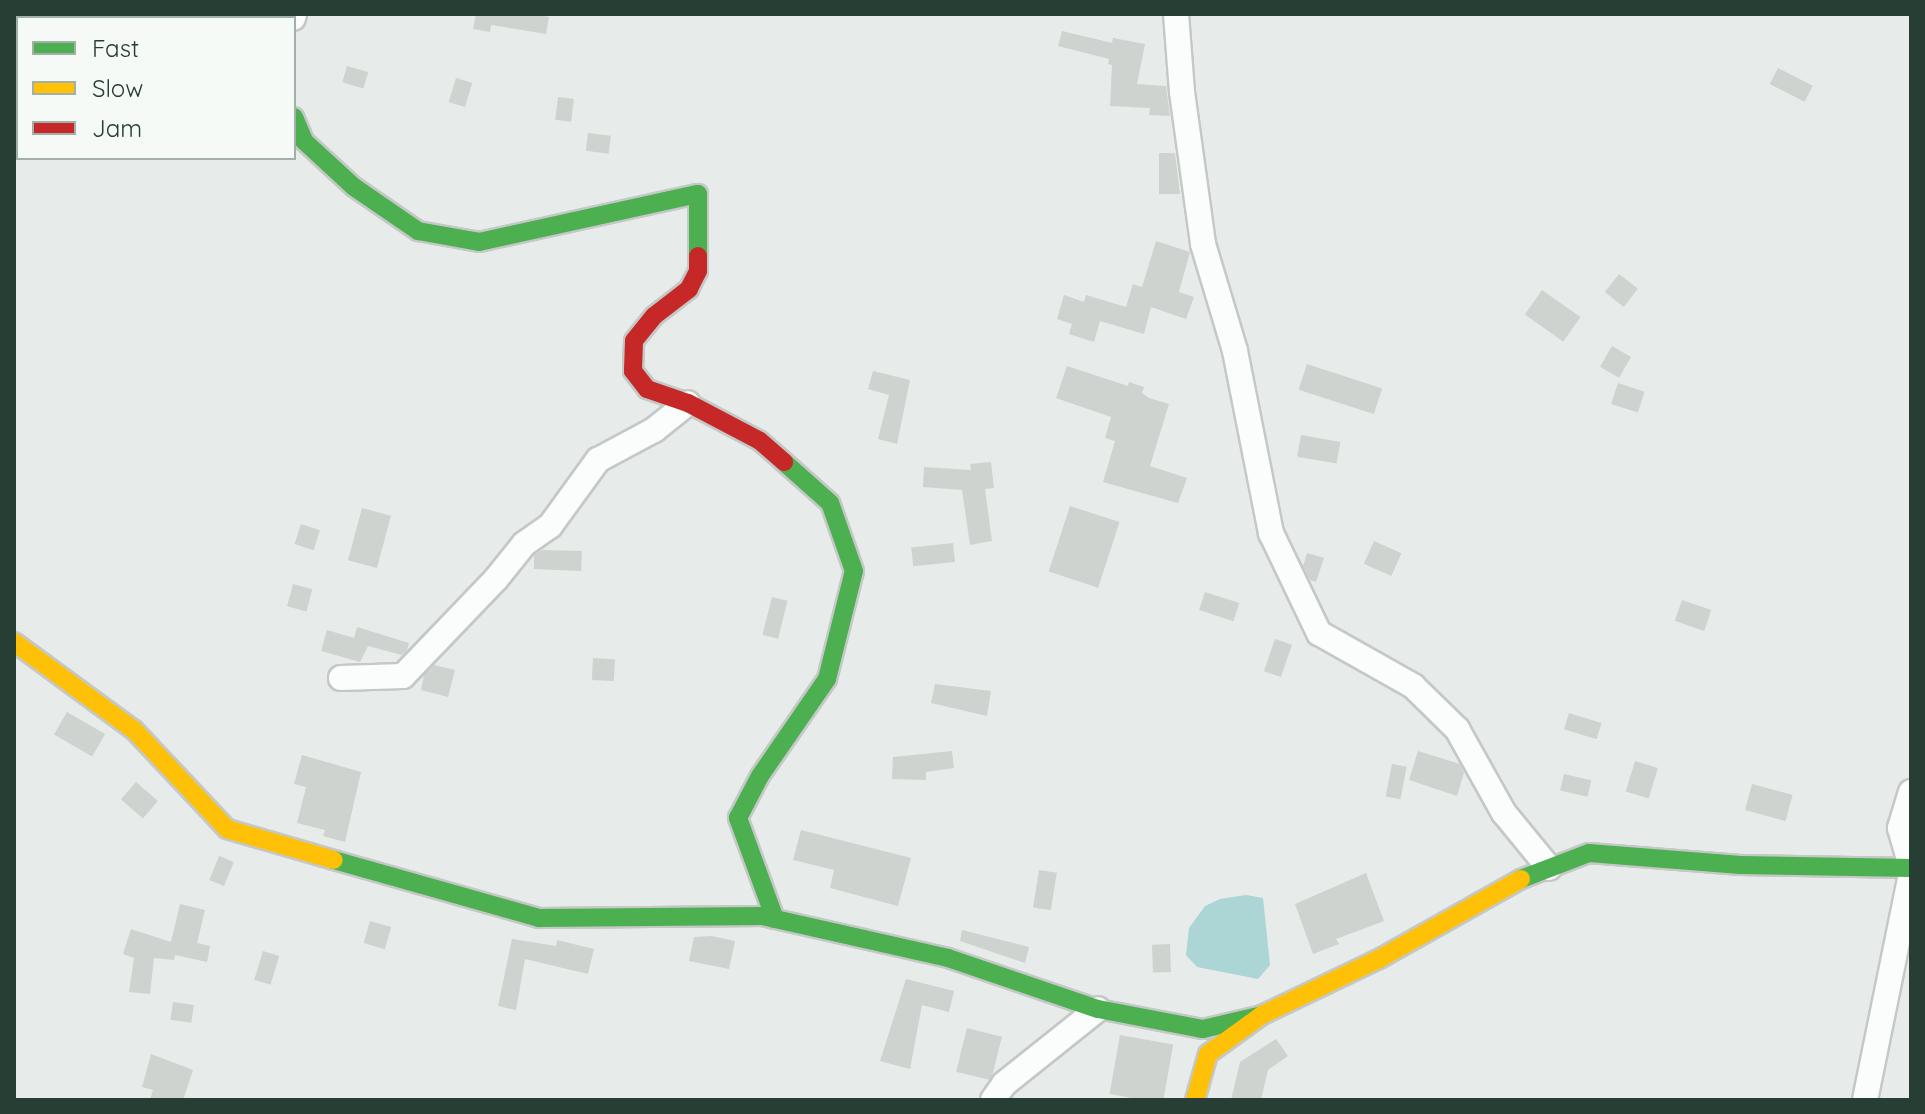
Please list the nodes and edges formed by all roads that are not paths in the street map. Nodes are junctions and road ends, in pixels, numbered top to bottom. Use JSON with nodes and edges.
{"nodes":[{"id":1,"x":1176,"y":14,"type":"edge"},
{"id":2,"x":296,"y":122,"type":"edge"},
{"id":3,"x":688,"y":403,"type":"junction"},
{"id":4,"x":14,"y":642,"type":"edge"},
{"id":5,"x":341,"y":678,"type":"dead end"},
{"id":6,"x":1911,"y":792,"type":"edge"},
{"id":7,"x":1549,"y":868,"type":"junction"},
{"id":8,"x":1911,"y":869,"type":"edge"},
{"id":9,"x":775,"y":919,"type":"junction"},
{"id":10,"x":1098,"y":1009,"type":"junction"},
{"id":11,"x":1262,"y":1015,"type":"junction"},
{"id":12,"x":993,"y":1100,"type":"edge"},
{"id":13,"x":1195,"y":1100,"type":"edge"},
{"id":14,"x":1865,"y":1100,"type":"edge"}],
"edges":[{"from":1,"to":7,"type":"street"},
{"from":2,"to":3,"type":"street"},
{"from":3,"to":5,"type":"street"},
{"from":3,"to":9,"type":"street"},
{"from":4,"to":9,"type":"street"},
{"from":6,"to":8,"type":"street"},
{"from":7,"to":8,"type":"street"},
{"from":7,"to":11,"type":"street"},
{"from":8,"to":14,"type":"street"},
{"from":9,"to":10,"type":"street"},
{"from":10,"to":11,"type":"street"},
{"from":10,"to":12,"type":"street"},
{"from":11,"to":13,"type":"street"}]}
